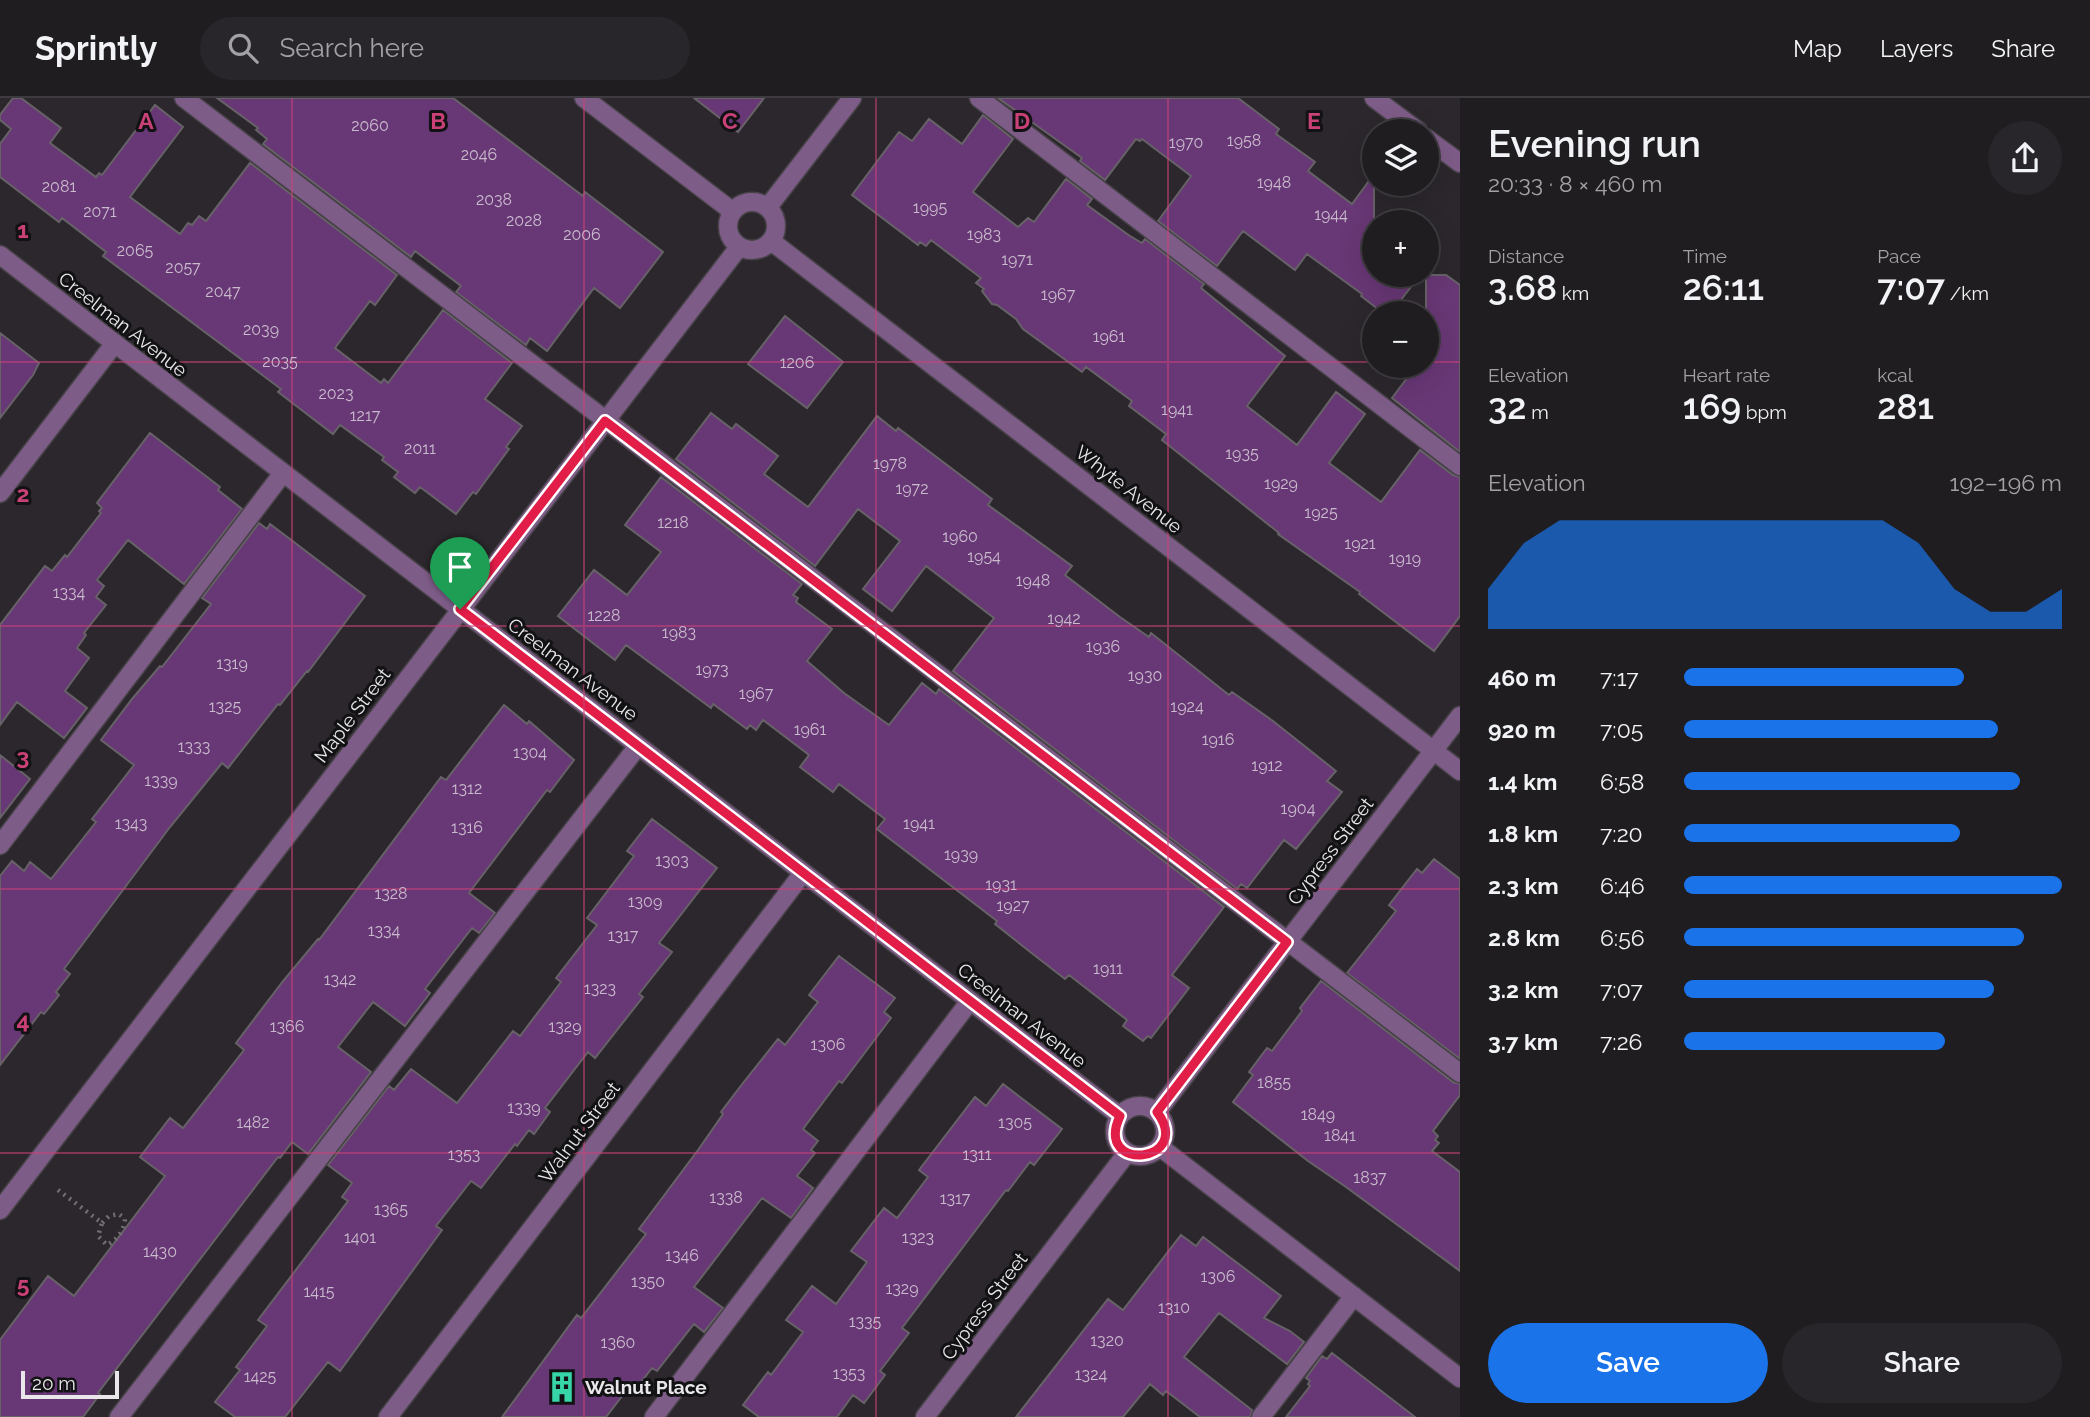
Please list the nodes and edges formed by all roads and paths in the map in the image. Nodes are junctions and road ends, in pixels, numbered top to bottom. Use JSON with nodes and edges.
{"nodes":[{"id":1,"x":184,"y":98,"type":"edge"},
{"id":2,"x":584,"y":98,"type":"edge"},
{"id":3,"x":852,"y":98,"type":"edge"},
{"id":4,"x":979,"y":98,"type":"edge"},
{"id":5,"x":1374,"y":98,"type":"edge"},
{"id":6,"x":1402,"y":119,"type":"edge"},
{"id":7,"x":1439,"y":148,"type":"edge"},
{"id":8,"x":1460,"y":163,"type":"edge"},
{"id":9,"x":768,"y":207,"type":"junction"},
{"id":10,"x":732,"y":211,"type":"junction"},
{"id":11,"x":771,"y":241,"type":"junction"},
{"id":12,"x":739,"y":247,"type":"junction"},
{"id":13,"x":0,"y":255,"type":"edge"},
{"id":14,"x":115,"y":343,"type":"junction"},
{"id":15,"x":605,"y":421,"type":"junction"},
{"id":16,"x":1460,"y":466,"type":"edge"},
{"id":17,"x":284,"y":473,"type":"junction"},
{"id":18,"x":0,"y":493,"type":"edge"},
{"id":19,"x":460,"y":609,"type":"junction"},
{"id":20,"x":1460,"y":716,"type":"edge"},
{"id":21,"x":638,"y":746,"type":"junction"},
{"id":22,"x":1434,"y":750,"type":"junction"},
{"id":23,"x":1460,"y":771,"type":"edge"},
{"id":24,"x":0,"y":845,"type":"edge"},
{"id":25,"x":803,"y":873,"type":"junction"},
{"id":26,"x":1287,"y":942,"type":"junction"},
{"id":27,"x":970,"y":1001,"type":"junction"},
{"id":28,"x":1460,"y":1073,"type":"edge"},
{"id":29,"x":1157,"y":1112,"type":"junction"},
{"id":30,"x":1120,"y":1116,"type":"junction"},
{"id":31,"x":1160,"y":1147,"type":"junction"},
{"id":32,"x":1127,"y":1153,"type":"junction"},
{"id":33,"x":58,"y":1190,"type":"dead end"},
{"id":34,"x":0,"y":1210,"type":"edge"},
{"id":35,"x":102,"y":1223,"type":"junction"},
{"id":36,"x":1354,"y":1296,"type":"junction"},
{"id":37,"x":1460,"y":1378,"type":"edge"},
{"id":38,"x":119,"y":1417,"type":"edge"},
{"id":39,"x":388,"y":1417,"type":"edge"},
{"id":40,"x":654,"y":1417,"type":"edge"},
{"id":41,"x":925,"y":1417,"type":"edge"},
{"id":42,"x":1261,"y":1417,"type":"edge"}],
"edges":[{"from":1,"to":15,"type":"street"},
{"from":2,"to":10,"type":"street"},
{"from":3,"to":9,"type":"street"},
{"from":4,"to":16,"type":"street"},
{"from":5,"to":6,"type":"street"},
{"from":7,"to":8,"type":"street"},
{"from":9,"to":10,"type":"street"},
{"from":9,"to":11,"type":"street"},
{"from":10,"to":12,"type":"street"},
{"from":11,"to":12,"type":"street"},
{"from":11,"to":22,"type":"street","name":"Whyte Avenue"},
{"from":12,"to":15,"type":"street","name":"Maple Street"},
{"from":13,"to":14,"type":"street","name":"Creelman Avenue"},
{"from":14,"to":17,"type":"street","name":"Creelman Avenue"},
{"from":14,"to":18,"type":"street"},
{"from":15,"to":19,"type":"street","name":"Maple Street"},
{"from":15,"to":26,"type":"street"},
{"from":17,"to":19,"type":"street","name":"Creelman Avenue"},
{"from":17,"to":24,"type":"street"},
{"from":19,"to":21,"type":"street","name":"Creelman Avenue"},
{"from":19,"to":34,"type":"street","name":"Maple Street"},
{"from":20,"to":22,"type":"street","name":"Cypress Street"},
{"from":21,"to":25,"type":"street","name":"Creelman Avenue"},
{"from":21,"to":38,"type":"street"},
{"from":22,"to":23,"type":"street","name":"Whyte Avenue"},
{"from":22,"to":26,"type":"street","name":"Cypress Street"},
{"from":25,"to":27,"type":"street","name":"Creelman Avenue"},
{"from":25,"to":39,"type":"street","name":"Walnut Street"},
{"from":26,"to":28,"type":"street"},
{"from":26,"to":29,"type":"street","name":"Cypress Street"},
{"from":27,"to":30,"type":"street","name":"Creelman Avenue"},
{"from":27,"to":40,"type":"street"},
{"from":29,"to":30,"type":"street"},
{"from":29,"to":31,"type":"street"},
{"from":30,"to":32,"type":"street"},
{"from":31,"to":32,"type":"street"},
{"from":31,"to":36,"type":"street"},
{"from":32,"to":41,"type":"street","name":"Cypress Street"},
{"from":33,"to":35,"type":"path"},
{"from":35,"to":35,"type":"path"},
{"from":36,"to":37,"type":"street"},
{"from":36,"to":42,"type":"street"}]}
